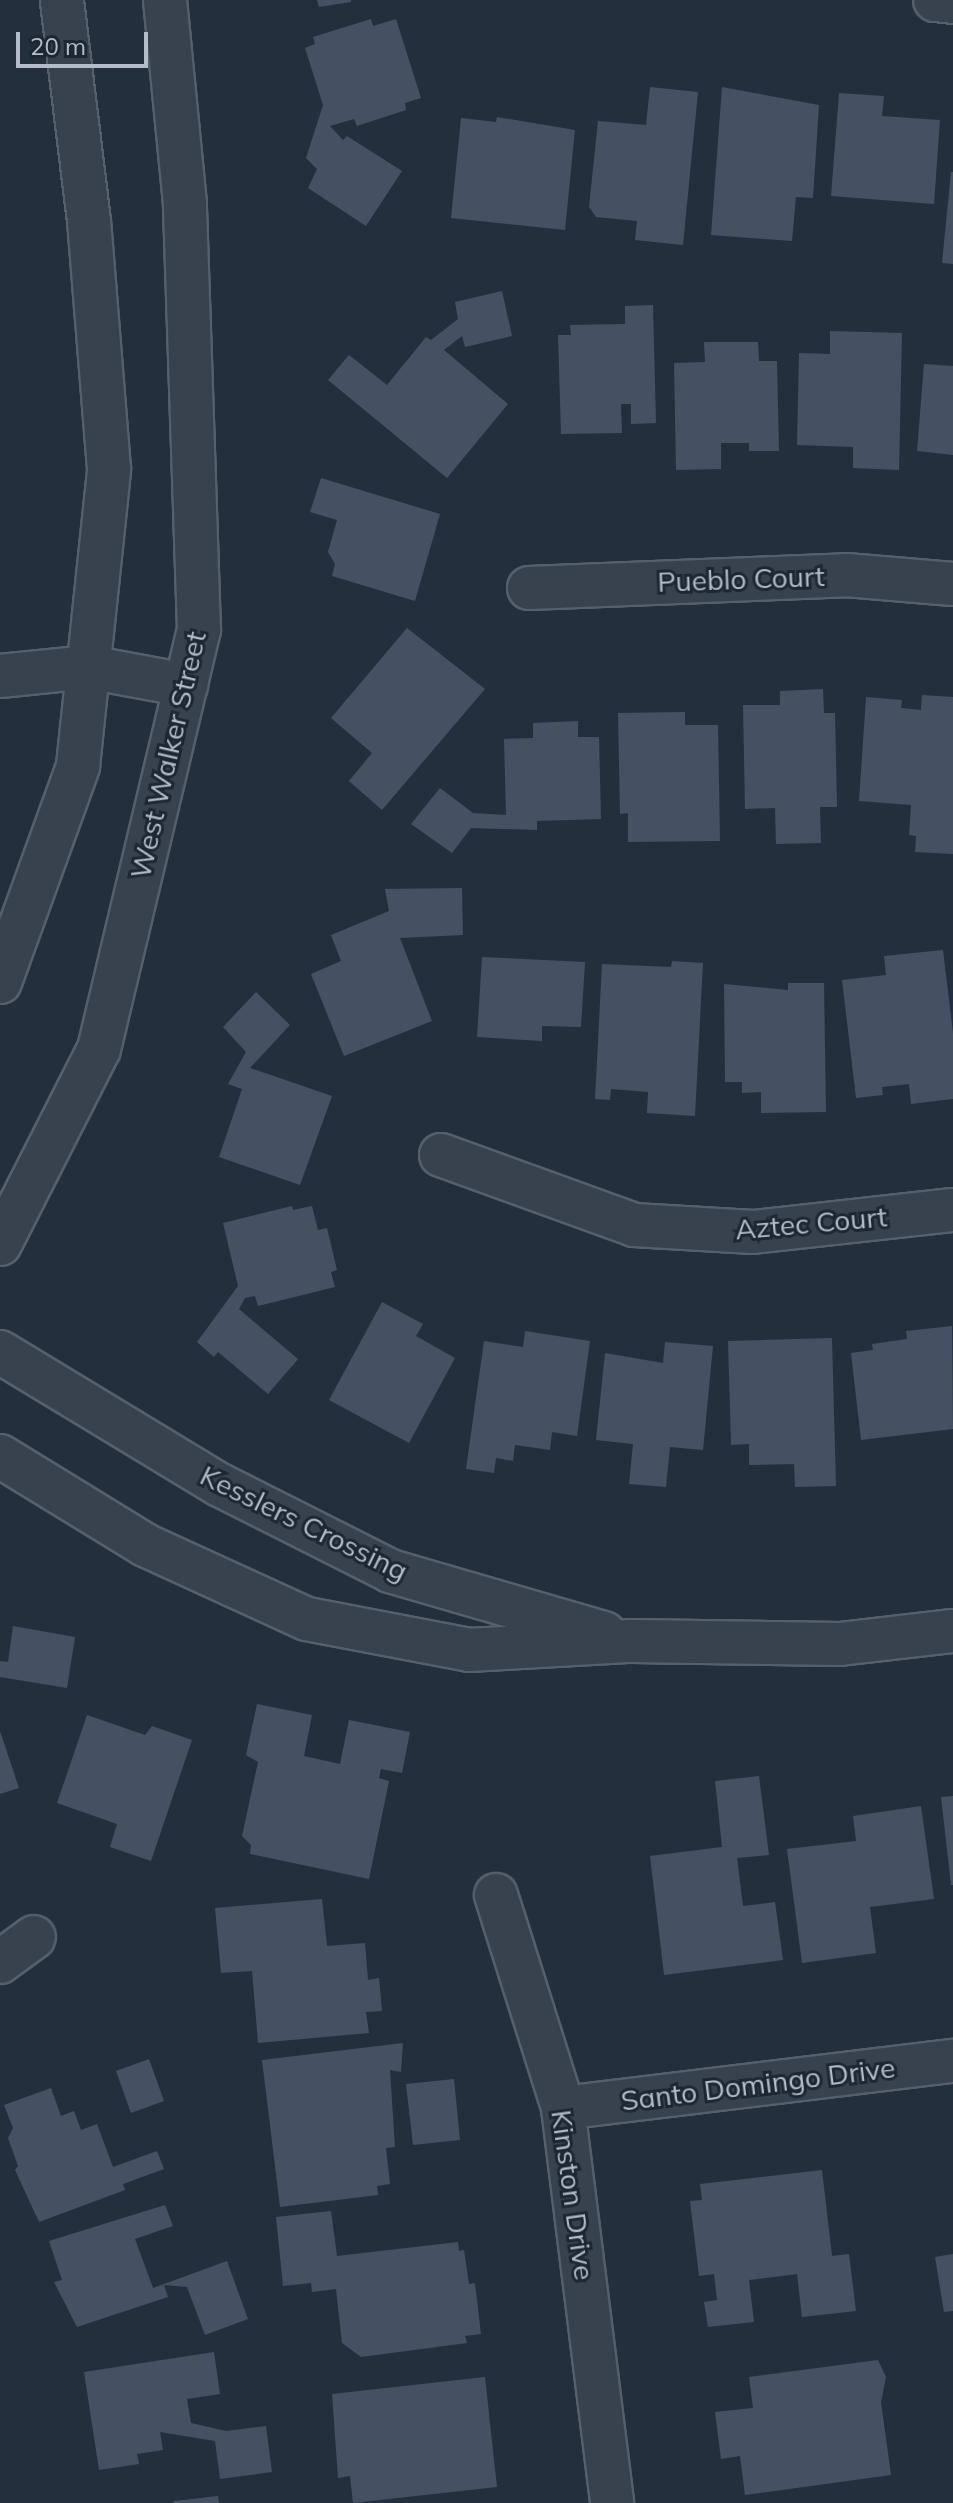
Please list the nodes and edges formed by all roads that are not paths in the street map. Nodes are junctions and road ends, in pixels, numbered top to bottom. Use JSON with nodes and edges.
{"nodes":[{"id":1,"x":62,"y":0,"type":"edge"},
{"id":2,"x":165,"y":0,"type":"edge"},
{"id":3,"x":935,"y":0,"type":"edge"},
{"id":4,"x":953,"y":2,"type":"edge"},
{"id":5,"x":953,"y":584,"type":"edge"},
{"id":6,"x":529,"y":588,"type":"dead end"},
{"id":7,"x":88,"y":667,"type":"junction"},
{"id":8,"x":0,"y":676,"type":"edge"},
{"id":9,"x":186,"y":685,"type":"junction"},
{"id":10,"x":0,"y":982,"type":"edge"},
{"id":11,"x":441,"y":1155,"type":"dead end"},
{"id":12,"x":953,"y":1210,"type":"edge"},
{"id":13,"x":0,"y":1244,"type":"edge"},
{"id":14,"x":0,"y":1352,"type":"edge"},
{"id":15,"x":0,"y":1456,"type":"edge"},
{"id":16,"x":953,"y":1631,"type":"edge"},
{"id":17,"x":632,"y":1641,"type":"junction"},
{"id":18,"x":496,"y":1895,"type":"dead end"},
{"id":19,"x":34,"y":1937,"type":"dead end"},
{"id":20,"x":0,"y":1962,"type":"edge"},
{"id":21,"x":953,"y":2061,"type":"edge"},
{"id":22,"x":563,"y":2108,"type":"junction"},
{"id":23,"x":612,"y":2503,"type":"edge"}],
"edges":[{"from":1,"to":7,"type":"street"},
{"from":2,"to":9,"type":"street","name":"West Walker Street"},
{"from":3,"to":4,"type":"street"},
{"from":5,"to":6,"type":"street","name":"Pueblo Court"},
{"from":7,"to":8,"type":"street"},
{"from":7,"to":9,"type":"street"},
{"from":7,"to":10,"type":"street"},
{"from":9,"to":13,"type":"street","name":"West Walker Street"},
{"from":11,"to":12,"type":"street","name":"Aztec Court"},
{"from":14,"to":17,"type":"street","name":"Kesslers Crossing"},
{"from":15,"to":17,"type":"street","name":"Kesslers Crossing"},
{"from":16,"to":17,"type":"street","name":"Kesslers Crossing"},
{"from":18,"to":22,"type":"street","name":"Kinston Drive"},
{"from":19,"to":20,"type":"street"},
{"from":21,"to":22,"type":"street","name":"Santo Domingo Drive"},
{"from":22,"to":23,"type":"street","name":"Kinston Drive"}]}
